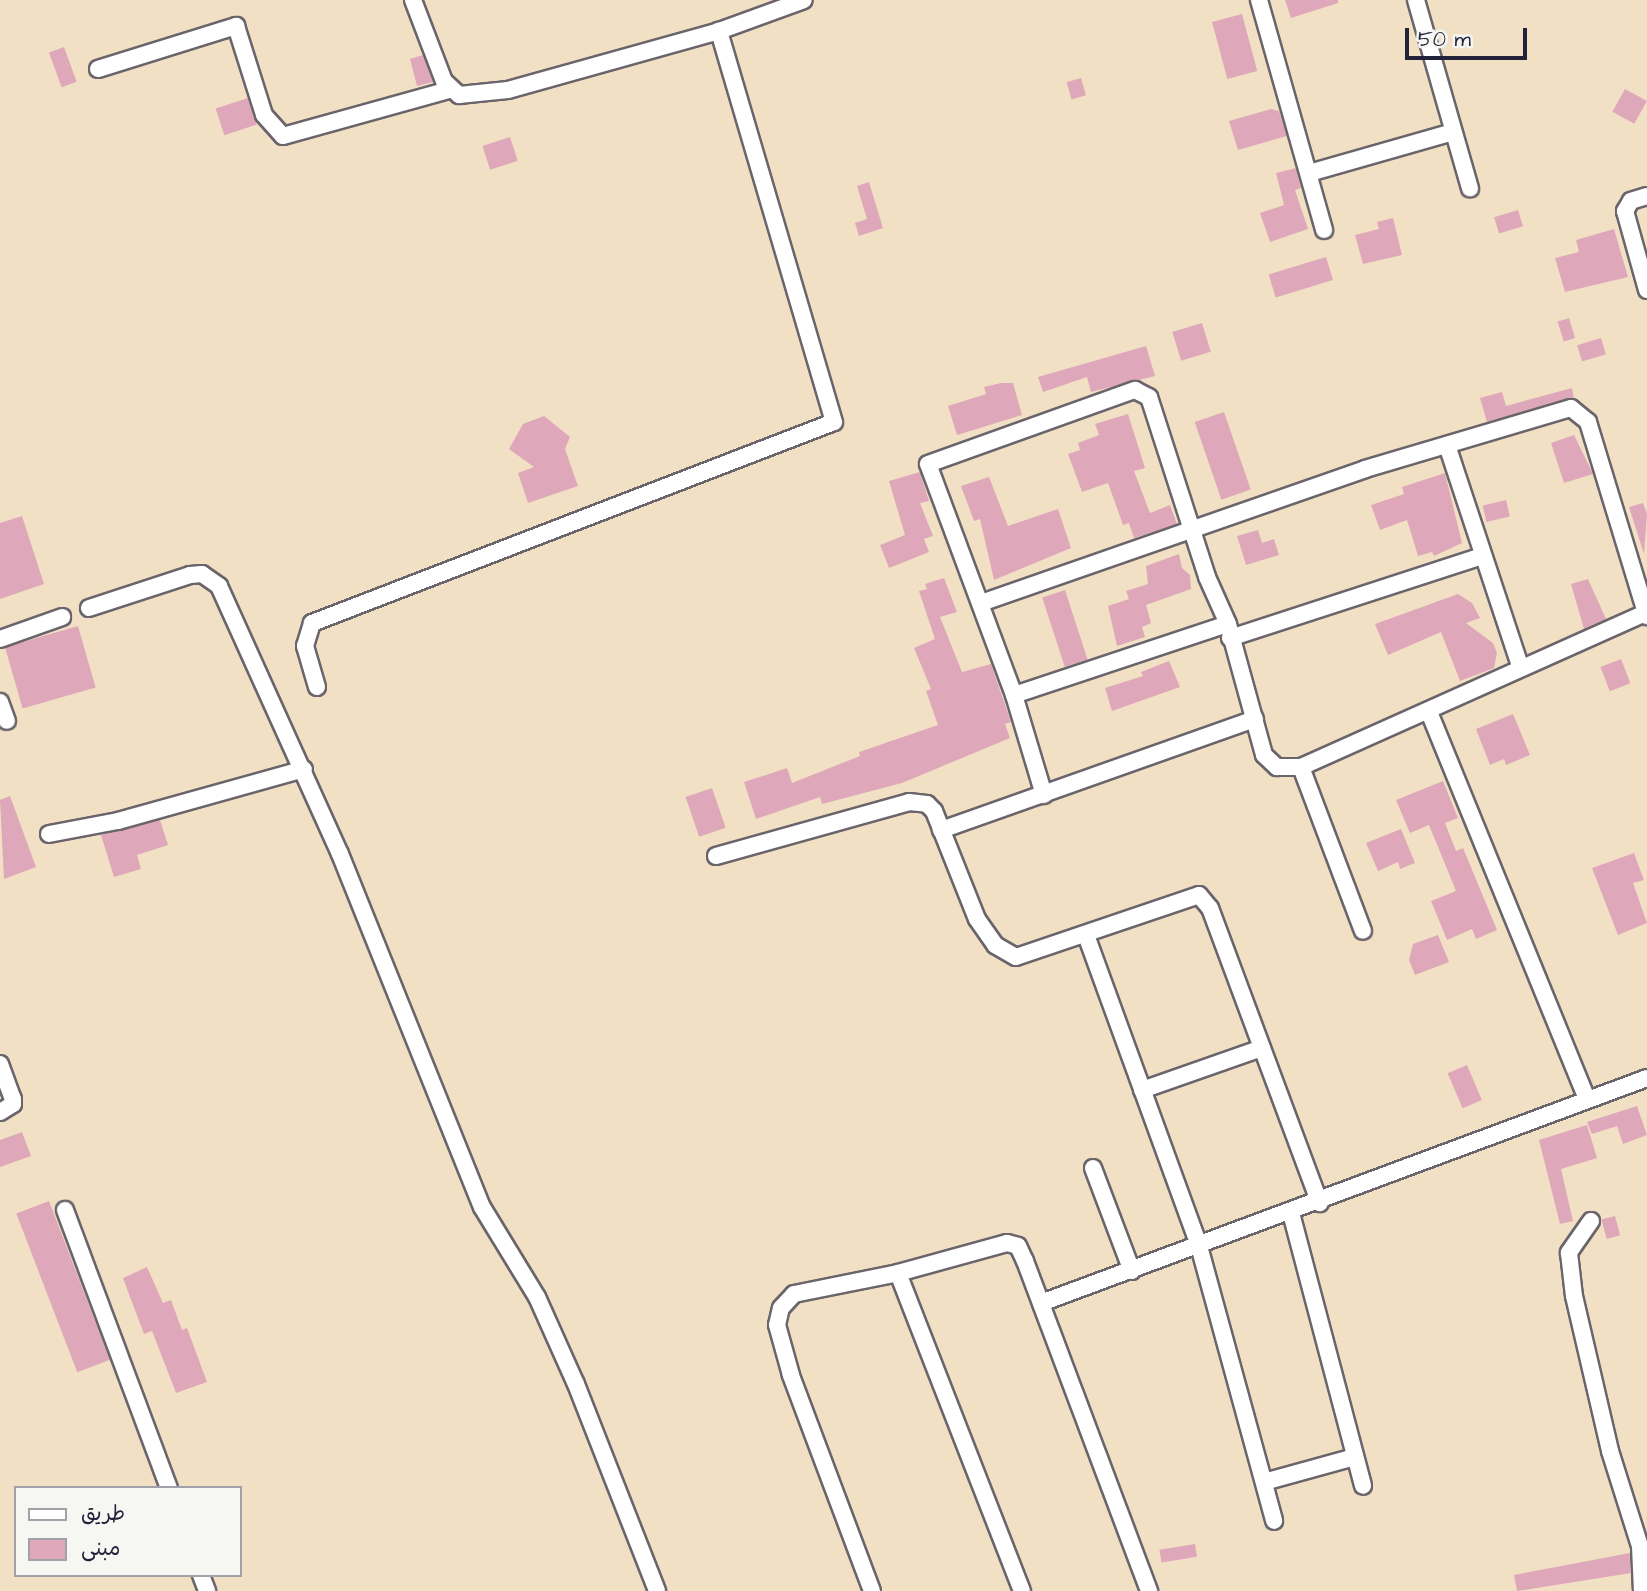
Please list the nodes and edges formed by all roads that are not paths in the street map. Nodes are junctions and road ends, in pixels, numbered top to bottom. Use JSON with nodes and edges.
{"nodes":[{"id":1,"x":413,"y":0,"type":"edge"},
{"id":2,"x":804,"y":0,"type":"edge"},
{"id":3,"x":1259,"y":0,"type":"edge"},
{"id":4,"x":1416,"y":0,"type":"edge"},
{"id":5,"x":719,"y":31,"type":"junction"},
{"id":6,"x":98,"y":69,"type":"dead end"},
{"id":7,"x":449,"y":90,"type":"junction"},
{"id":8,"x":1453,"y":132,"type":"junction"},
{"id":9,"x":1309,"y":173,"type":"junction"},
{"id":10,"x":1470,"y":188,"type":"dead end"},
{"id":11,"x":1647,"y":196,"type":"edge"},
{"id":12,"x":1324,"y":230,"type":"dead end"},
{"id":13,"x":1647,"y":290,"type":"edge"},
{"id":14,"x":1447,"y":445,"type":"junction"},
{"id":15,"x":1193,"y":529,"type":"junction"},
{"id":16,"x":1480,"y":557,"type":"junction"},
{"id":17,"x":981,"y":603,"type":"junction"},
{"id":18,"x":89,"y":608,"type":"dead end"},
{"id":19,"x":1647,"y":614,"type":"edge"},
{"id":20,"x":62,"y":617,"type":"dead end"},
{"id":21,"x":1229,"y":631,"type":"junction"},
{"id":22,"x":0,"y":639,"type":"edge"},
{"id":23,"x":1520,"y":666,"type":"junction"},
{"id":24,"x":317,"y":687,"type":"dead end"},
{"id":25,"x":1014,"y":695,"type":"junction"},
{"id":26,"x":0,"y":702,"type":"edge"},
{"id":27,"x":1429,"y":712,"type":"junction"},
{"id":28,"x":1255,"y":719,"type":"junction"},
{"id":29,"x":7,"y":721,"type":"dead end"},
{"id":30,"x":1301,"y":767,"type":"junction"},
{"id":31,"x":304,"y":769,"type":"junction"},
{"id":32,"x":1044,"y":795,"type":"junction"},
{"id":33,"x":942,"y":830,"type":"junction"},
{"id":34,"x":49,"y":834,"type":"dead end"},
{"id":35,"x":716,"y":856,"type":"dead end"},
{"id":36,"x":1363,"y":931,"type":"dead end"},
{"id":37,"x":1086,"y":935,"type":"junction"},
{"id":38,"x":1262,"y":1048,"type":"junction"},
{"id":39,"x":0,"y":1064,"type":"edge"},
{"id":40,"x":1647,"y":1077,"type":"edge"},
{"id":41,"x":1142,"y":1090,"type":"junction"},
{"id":42,"x":1587,"y":1100,"type":"junction"},
{"id":43,"x":0,"y":1112,"type":"edge"},
{"id":44,"x":1093,"y":1168,"type":"dead end"},
{"id":45,"x":1320,"y":1203,"type":"junction"},
{"id":46,"x":65,"y":1210,"type":"dead end"},
{"id":47,"x":1291,"y":1213,"type":"junction"},
{"id":48,"x":1591,"y":1221,"type":"dead end"},
{"id":49,"x":1199,"y":1246,"type":"junction"},
{"id":50,"x":1132,"y":1271,"type":"junction"},
{"id":51,"x":898,"y":1273,"type":"junction"},
{"id":52,"x":1041,"y":1303,"type":"junction"},
{"id":53,"x":1355,"y":1457,"type":"junction"},
{"id":54,"x":1264,"y":1482,"type":"junction"},
{"id":55,"x":168,"y":1486,"type":"edge"},
{"id":56,"x":1363,"y":1486,"type":"dead end"},
{"id":57,"x":1274,"y":1521,"type":"dead end"},
{"id":58,"x":657,"y":1591,"type":"edge"},
{"id":59,"x":872,"y":1591,"type":"edge"},
{"id":60,"x":1022,"y":1591,"type":"edge"},
{"id":61,"x":1149,"y":1591,"type":"edge"},
{"id":62,"x":1642,"y":1591,"type":"edge"}],
"edges":[{"from":1,"to":7,"type":"street"},
{"from":2,"to":5,"type":"street"},
{"from":3,"to":9,"type":"street"},
{"from":4,"to":8,"type":"street"},
{"from":5,"to":7,"type":"street"},
{"from":5,"to":24,"type":"street"},
{"from":6,"to":7,"type":"street"},
{"from":8,"to":9,"type":"street"},
{"from":8,"to":10,"type":"street"},
{"from":9,"to":12,"type":"street"},
{"from":11,"to":13,"type":"street"},
{"from":14,"to":15,"type":"street"},
{"from":14,"to":16,"type":"street"},
{"from":14,"to":19,"type":"street"},
{"from":15,"to":17,"type":"street"},
{"from":15,"to":17,"type":"street"},
{"from":15,"to":21,"type":"street"},
{"from":16,"to":21,"type":"street"},
{"from":16,"to":23,"type":"street"},
{"from":17,"to":25,"type":"street"},
{"from":18,"to":31,"type":"street"},
{"from":19,"to":23,"type":"street"},
{"from":20,"to":22,"type":"street"},
{"from":21,"to":25,"type":"street"},
{"from":21,"to":28,"type":"street"},
{"from":23,"to":27,"type":"street"},
{"from":25,"to":32,"type":"street"},
{"from":26,"to":29,"type":"street"},
{"from":27,"to":30,"type":"street"},
{"from":27,"to":42,"type":"street"},
{"from":28,"to":30,"type":"street"},
{"from":28,"to":32,"type":"street"},
{"from":30,"to":36,"type":"street"},
{"from":31,"to":34,"type":"street"},
{"from":31,"to":58,"type":"street"},
{"from":32,"to":33,"type":"street"},
{"from":33,"to":35,"type":"street"},
{"from":33,"to":37,"type":"street"},
{"from":37,"to":38,"type":"street"},
{"from":37,"to":41,"type":"street"},
{"from":38,"to":41,"type":"street"},
{"from":38,"to":45,"type":"street"},
{"from":39,"to":43,"type":"street"},
{"from":40,"to":42,"type":"street"},
{"from":41,"to":49,"type":"street"},
{"from":42,"to":45,"type":"street"},
{"from":44,"to":50,"type":"street"},
{"from":45,"to":47,"type":"street"},
{"from":46,"to":55,"type":"street"},
{"from":47,"to":49,"type":"street"},
{"from":47,"to":53,"type":"street"},
{"from":48,"to":62,"type":"street"},
{"from":49,"to":50,"type":"street"},
{"from":49,"to":54,"type":"street"},
{"from":50,"to":52,"type":"street"},
{"from":51,"to":52,"type":"street"},
{"from":51,"to":59,"type":"street"},
{"from":51,"to":60,"type":"street"},
{"from":52,"to":61,"type":"street"},
{"from":53,"to":54,"type":"street"},
{"from":53,"to":56,"type":"street"},
{"from":54,"to":57,"type":"street"}]}
